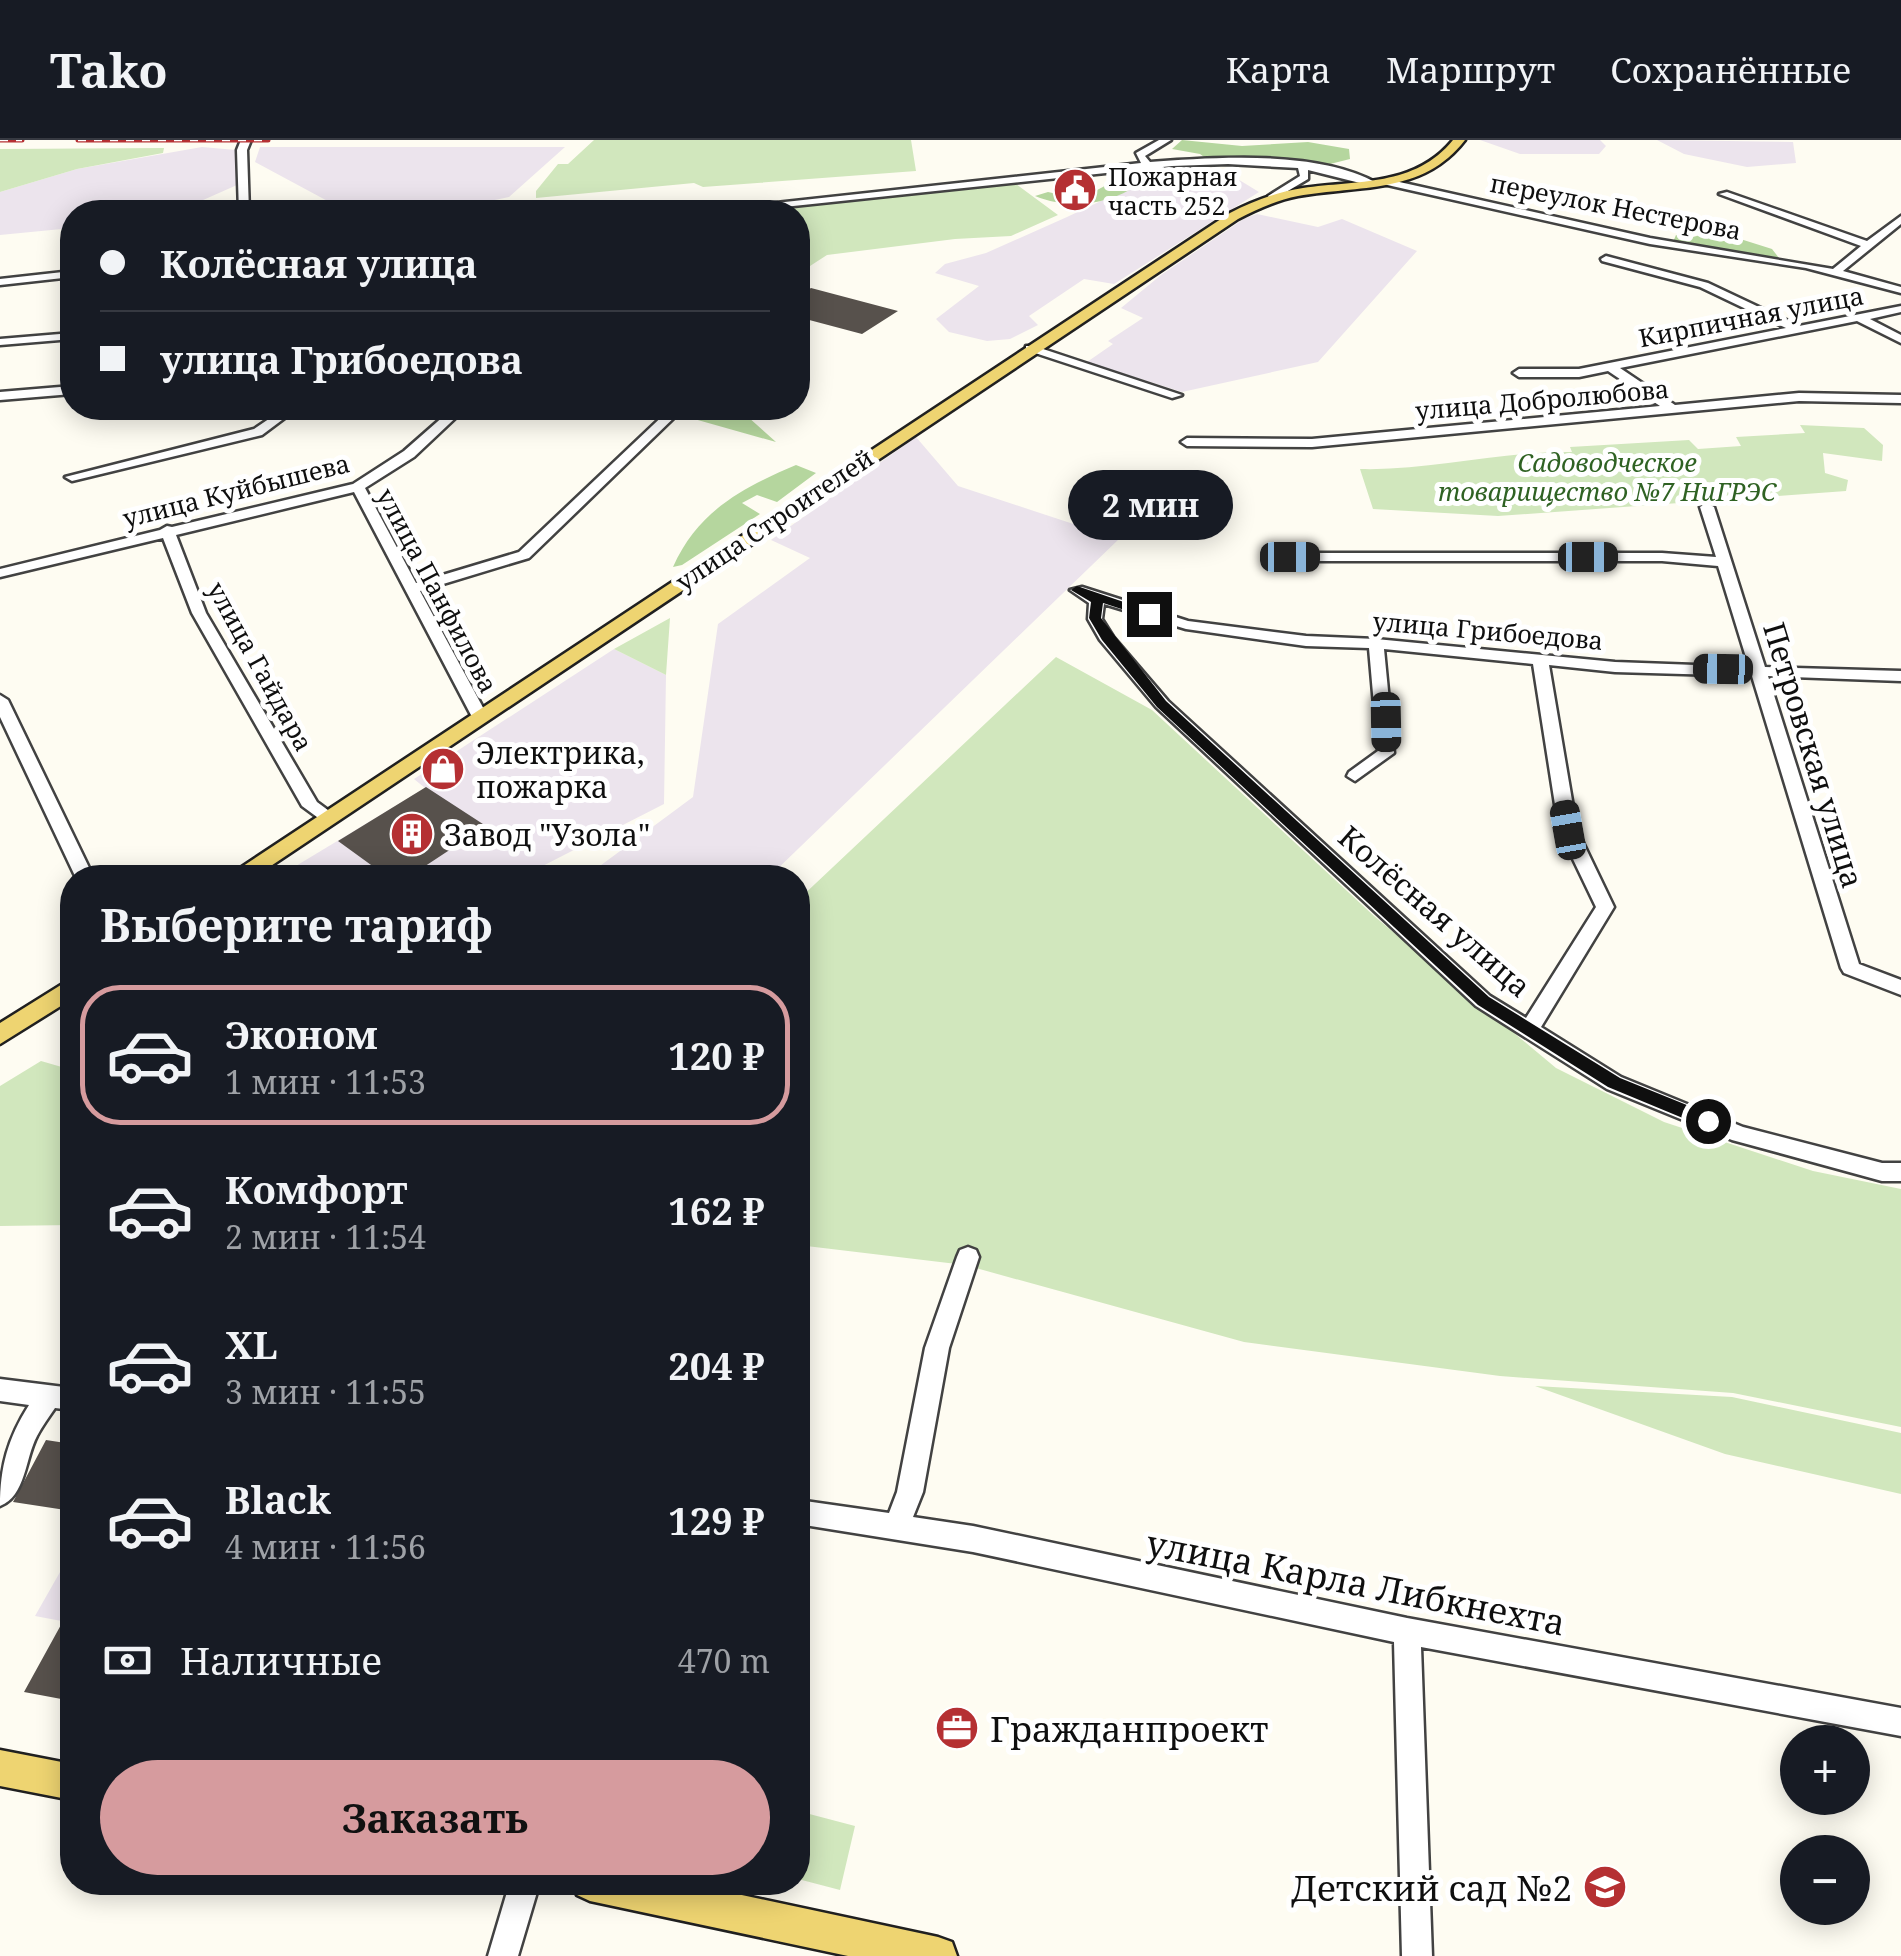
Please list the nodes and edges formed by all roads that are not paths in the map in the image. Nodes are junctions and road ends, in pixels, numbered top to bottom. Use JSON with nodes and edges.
{"nodes":[{"id":1,"x":246,"y":140,"type":"edge"},
{"id":2,"x":1166,"y":140,"type":"edge"},
{"id":3,"x":1458,"y":140,"type":"edge"},
{"id":4,"x":1302,"y":165,"type":"junction"},
{"id":5,"x":1149,"y":166,"type":"junction"},
{"id":6,"x":1305,"y":178,"type":"junction"},
{"id":7,"x":1386,"y":182,"type":"junction"},
{"id":8,"x":1372,"y":184,"type":"junction"},
{"id":9,"x":1324,"y":188,"type":"junction"},
{"id":10,"x":1724,"y":194,"type":"dead end"},
{"id":11,"x":1270,"y":198,"type":"junction"},
{"id":12,"x":244,"y":200,"type":"edge"},
{"id":13,"x":810,"y":201,"type":"edge"},
{"id":14,"x":1901,"y":219,"type":"edge"},
{"id":15,"x":1870,"y":246,"type":"junction"},
{"id":16,"x":1606,"y":260,"type":"dead end"},
{"id":17,"x":1836,"y":272,"type":"junction"},
{"id":18,"x":60,"y":275,"type":"edge"},
{"id":19,"x":0,"y":282,"type":"edge"},
{"id":20,"x":1901,"y":290,"type":"edge"},
{"id":21,"x":1901,"y":309,"type":"edge"},
{"id":22,"x":1860,"y":318,"type":"junction"},
{"id":23,"x":1799,"y":330,"type":"junction"},
{"id":24,"x":60,"y":337,"type":"edge"},
{"id":25,"x":1901,"y":340,"type":"edge"},
{"id":26,"x":0,"y":342,"type":"edge"},
{"id":27,"x":1030,"y":348,"type":"junction"},
{"id":28,"x":1610,"y":367,"type":"junction"},
{"id":29,"x":1518,"y":373,"type":"dead end"},
{"id":30,"x":60,"y":391,"type":"edge"},
{"id":31,"x":1176,"y":395,"type":"dead end"},
{"id":32,"x":0,"y":396,"type":"edge"},
{"id":33,"x":1901,"y":399,"type":"edge"},
{"id":34,"x":1674,"y":410,"type":"junction"},
{"id":35,"x":275,"y":420,"type":"edge"},
{"id":36,"x":447,"y":420,"type":"edge"},
{"id":37,"x":665,"y":420,"type":"edge"},
{"id":38,"x":1187,"y":442,"type":"dead end"},
{"id":39,"x":72,"y":477,"type":"dead end"},
{"id":40,"x":358,"y":486,"type":"junction"},
{"id":41,"x":1708,"y":507,"type":"dead end"},
{"id":42,"x":167,"y":530,"type":"junction"},
{"id":43,"x":1290,"y":557,"type":"dead end"},
{"id":44,"x":1725,"y":562,"type":"junction"},
{"id":45,"x":0,"y":573,"type":"edge"},
{"id":46,"x":410,"y":589,"type":"junction"},
{"id":47,"x":1077,"y":590,"type":"joint"},
{"id":48,"x":1376,"y":644,"type":"junction"},
{"id":49,"x":1540,"y":660,"type":"junction"},
{"id":50,"x":1759,"y":670,"type":"junction"},
{"id":51,"x":1901,"y":676,"type":"edge"},
{"id":52,"x":0,"y":700,"type":"edge"},
{"id":53,"x":479,"y":715,"type":"junction"},
{"id":54,"x":1355,"y":776,"type":"dead end"},
{"id":55,"x":327,"y":816,"type":"junction"},
{"id":56,"x":79,"y":865,"type":"edge"},
{"id":57,"x":255,"y":865,"type":"edge"},
{"id":58,"x":1901,"y":988,"type":"edge"},
{"id":59,"x":60,"y":995,"type":"edge"},
{"id":60,"x":1528,"y":1031,"type":"junction"},
{"id":61,"x":0,"y":1036,"type":"edge"},
{"id":62,"x":1901,"y":1172,"type":"edge"},
{"id":63,"x":968,"y":1257,"type":"dead end"},
{"id":64,"x":0,"y":1390,"type":"edge"},
{"id":65,"x":60,"y":1397,"type":"edge"},
{"id":66,"x":60,"y":1398,"type":"edge"},
{"id":67,"x":0,"y":1494,"type":"edge"},
{"id":68,"x":810,"y":1514,"type":"edge"},
{"id":69,"x":896,"y":1529,"type":"junction"},
{"id":70,"x":1407,"y":1631,"type":"junction"},
{"id":71,"x":1901,"y":1722,"type":"edge"},
{"id":72,"x":0,"y":1768,"type":"edge"},
{"id":73,"x":60,"y":1780,"type":"edge"},
{"id":74,"x":521,"y":1895,"type":"edge"},
{"id":75,"x":651,"y":1895,"type":"edge"},
{"id":76,"x":503,"y":1956,"type":"edge"},
{"id":77,"x":938,"y":1956,"type":"edge"},
{"id":78,"x":1417,"y":1956,"type":"edge"}],
"edges":[{"from":1,"to":12,"type":"street"},
{"from":2,"to":5,"type":"street"},
{"from":3,"to":7,"type":"main road","name":"улица Строителей"},
{"from":4,"to":5,"type":"street"},
{"from":4,"to":6,"type":"street"},
{"from":4,"to":8,"type":"street"},
{"from":5,"to":13,"type":"street"},
{"from":6,"to":9,"type":"street"},
{"from":6,"to":11,"type":"street"},
{"from":7,"to":8,"type":"main road","name":"улица Строителей"},
{"from":7,"to":17,"type":"street","name":"переулок Нестерова"},
{"from":8,"to":9,"type":"main road","name":"улица Строителей"},
{"from":9,"to":11,"type":"main road","name":"улица Строителей"},
{"from":10,"to":15,"type":"street"},
{"from":11,"to":27,"type":"main road","name":"улица Строителей"},
{"from":14,"to":15,"type":"street"},
{"from":15,"to":17,"type":"street"},
{"from":16,"to":23,"type":"street"},
{"from":17,"to":20,"type":"street","name":"переулок Нестерова"},
{"from":18,"to":19,"type":"street"},
{"from":21,"to":22,"type":"street","name":"Кирпичная улица"},
{"from":22,"to":23,"type":"street","name":"Кирпичная улица"},
{"from":22,"to":25,"type":"street"},
{"from":23,"to":28,"type":"street","name":"Кирпичная улица"},
{"from":24,"to":26,"type":"street"},
{"from":27,"to":31,"type":"street"},
{"from":27,"to":53,"type":"main road","name":"улица Строителей"},
{"from":28,"to":29,"type":"street","name":"Кирпичная улица"},
{"from":28,"to":34,"type":"street","name":"Кирпичная улица"},
{"from":30,"to":32,"type":"street"},
{"from":33,"to":34,"type":"street","name":"улица Добролюбова"},
{"from":34,"to":38,"type":"street","name":"улица Добролюбова"},
{"from":35,"to":39,"type":"street"},
{"from":36,"to":40,"type":"street","name":"улица Куйбышева"},
{"from":37,"to":46,"type":"street"},
{"from":40,"to":42,"type":"street","name":"улица Куйбышева"},
{"from":40,"to":46,"type":"street","name":"улица Панфилова"},
{"from":41,"to":44,"type":"street","name":"Петровская улица"},
{"from":42,"to":45,"type":"street","name":"улица Куйбышева"},
{"from":42,"to":55,"type":"street","name":"улица Гайдара"},
{"from":43,"to":44,"type":"street"},
{"from":44,"to":50,"type":"street","name":"Петровская улица"},
{"from":46,"to":53,"type":"street","name":"улица Панфилова"},
{"from":47,"to":48,"type":"street","name":"улица Грибоедова"},
{"from":47,"to":60,"type":"street","name":"Колёсная улица"},
{"from":48,"to":49,"type":"street","name":"улица Грибоедова"},
{"from":48,"to":54,"type":"street"},
{"from":49,"to":50,"type":"street","name":"улица Грибоедова"},
{"from":49,"to":60,"type":"street"},
{"from":50,"to":51,"type":"street","name":"улица Грибоедова"},
{"from":50,"to":58,"type":"street","name":"Петровская улица"},
{"from":52,"to":56,"type":"street"},
{"from":53,"to":55,"type":"main road","name":"улица Строителей"},
{"from":55,"to":57,"type":"main road","name":"улица Строителей"},
{"from":59,"to":61,"type":"main road"},
{"from":60,"to":62,"type":"street","name":"Колёсная улица"},
{"from":63,"to":69,"type":"street"},
{"from":64,"to":65,"type":"street"},
{"from":66,"to":67,"type":"street"},
{"from":68,"to":69,"type":"street","name":"улица Карла Либкнехта"},
{"from":69,"to":70,"type":"street","name":"улица Карла Либкнехта"},
{"from":70,"to":71,"type":"street","name":"улица Карла Либкнехта"},
{"from":70,"to":78,"type":"street"},
{"from":72,"to":73,"type":"main road"},
{"from":74,"to":76,"type":"street"},
{"from":75,"to":77,"type":"main road"}]}
